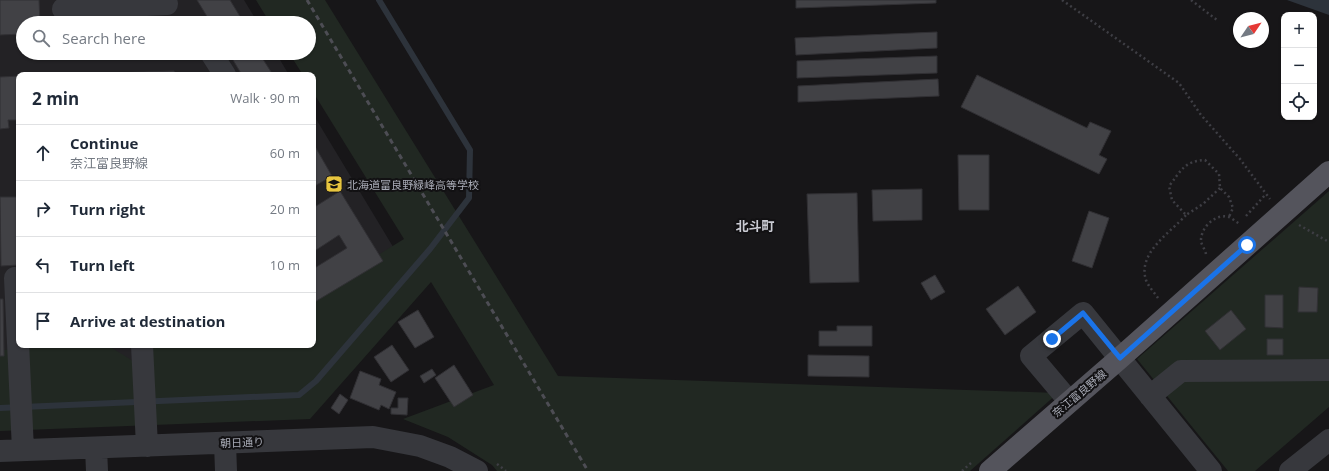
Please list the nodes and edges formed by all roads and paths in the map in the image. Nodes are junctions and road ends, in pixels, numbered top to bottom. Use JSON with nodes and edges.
{"nodes":[{"id":1,"x":1062,"y":0,"type":"edge"},
{"id":2,"x":1191,"y":0,"type":"edge"},
{"id":3,"x":167,"y":4,"type":"dead end"},
{"id":4,"x":63,"y":11,"type":"edge"},
{"id":5,"x":1217,"y":20,"type":"dead end"},
{"id":6,"x":215,"y":60,"type":"edge"},
{"id":7,"x":223,"y":72,"type":"edge"},
{"id":8,"x":1329,"y":172,"type":"edge"},
{"id":9,"x":1220,"y":188,"type":"junction"},
{"id":10,"x":1266,"y":194,"type":"dead end"},
{"id":11,"x":1186,"y":215,"type":"junction"},
{"id":12,"x":1229,"y":217,"type":"junction"},
{"id":13,"x":1240,"y":224,"type":"dead end"},
{"id":14,"x":1206,"y":254,"type":"dead end"},
{"id":15,"x":11,"y":278,"type":"edge"},
{"id":16,"x":1159,"y":299,"type":"dead end"},
{"id":17,"x":16,"y":342,"type":"edge"},
{"id":18,"x":16,"y":348,"type":"edge"},
{"id":19,"x":142,"y":348,"type":"edge"},
{"id":20,"x":1120,"y":358,"type":"junction"},
{"id":21,"x":1329,"y":370,"type":"edge"},
{"id":22,"x":1150,"y":396,"type":"junction"},
{"id":23,"x":1069,"y":401,"type":"junction"},
{"id":24,"x":1329,"y":440,"type":"edge"},
{"id":25,"x":225,"y":443,"type":"junction"},
{"id":26,"x":147,"y":446,"type":"junction"},
{"id":27,"x":96,"y":448,"type":"junction"},
{"id":28,"x":23,"y":450,"type":"junction"},
{"id":29,"x":0,"y":451,"type":"edge"},
{"id":30,"x":97,"y":471,"type":"edge"},
{"id":31,"x":226,"y":471,"type":"edge"},
{"id":32,"x":477,"y":471,"type":"edge"},
{"id":33,"x":990,"y":471,"type":"edge"},
{"id":34,"x":1211,"y":471,"type":"edge"},
{"id":35,"x":1290,"y":471,"type":"edge"}],
"edges":[{"from":1,"to":10,"type":"path"},
{"from":2,"to":5,"type":"path"},
{"from":3,"to":4,"type":"street"},
{"from":6,"to":7,"type":"street"},
{"from":8,"to":20,"type":"main road","name":"奈江富良野線"},
{"from":9,"to":11,"type":"path"},
{"from":9,"to":11,"type":"path"},
{"from":9,"to":12,"type":"path"},
{"from":11,"to":16,"type":"path"},
{"from":12,"to":13,"type":"path"},
{"from":12,"to":14,"type":"path"},
{"from":15,"to":17,"type":"street"},
{"from":18,"to":28,"type":"street"},
{"from":19,"to":26,"type":"street"},
{"from":20,"to":22,"type":"street"},
{"from":20,"to":23,"type":"main road","name":"奈江富良野線"},
{"from":20,"to":23,"type":"street"},
{"from":21,"to":22,"type":"street"},
{"from":22,"to":34,"type":"street"},
{"from":23,"to":33,"type":"main road","name":"奈江富良野線"},
{"from":24,"to":35,"type":"street"},
{"from":25,"to":26,"type":"street","name":"朝日通り"},
{"from":25,"to":31,"type":"street"},
{"from":25,"to":32,"type":"street","name":"朝日通り"},
{"from":26,"to":27,"type":"street","name":"朝日通り"},
{"from":27,"to":28,"type":"street","name":"朝日通り"},
{"from":27,"to":30,"type":"street"},
{"from":28,"to":29,"type":"street","name":"朝日通り"}]}
